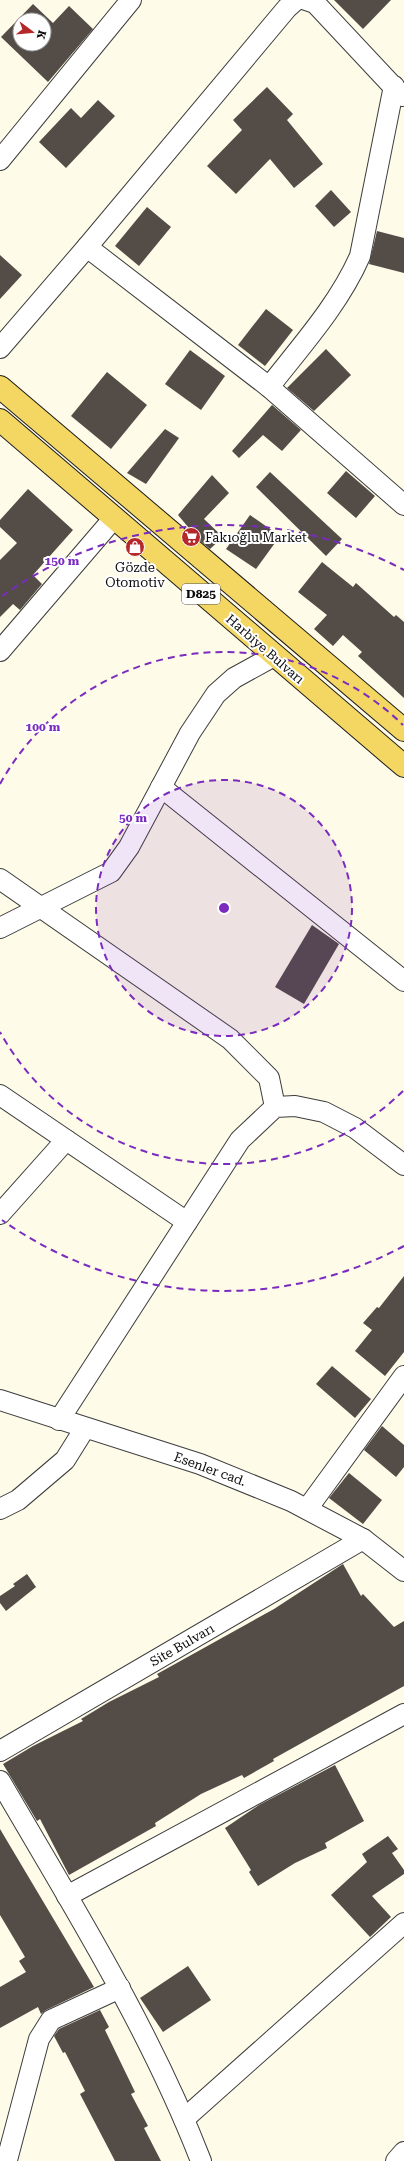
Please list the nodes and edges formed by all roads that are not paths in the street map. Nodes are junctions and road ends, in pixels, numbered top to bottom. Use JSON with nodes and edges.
{"nodes":[{"id":1,"x":131,"y":0,"type":"edge"},
{"id":2,"x":296,"y":0,"type":"edge"},
{"id":3,"x":306,"y":0,"type":"edge"},
{"id":4,"x":399,"y":92,"type":"edge"},
{"id":5,"x":0,"y":160,"type":"edge"},
{"id":6,"x":87,"y":247,"type":"junction"},
{"id":7,"x":0,"y":348,"type":"edge"},
{"id":8,"x":0,"y":387,"type":"edge"},
{"id":9,"x":269,"y":387,"type":"junction"},
{"id":10,"x":0,"y":420,"type":"edge"},
{"id":11,"x":404,"y":505,"type":"edge"},
{"id":12,"x":114,"y":518,"type":"junction"},
{"id":13,"x":0,"y":651,"type":"edge"},
{"id":14,"x":274,"y":656,"type":"junction"},
{"id":15,"x":404,"y":730,"type":"edge"},
{"id":16,"x":404,"y":766,"type":"edge"},
{"id":17,"x":160,"y":787,"type":"junction"},
{"id":18,"x":0,"y":879,"type":"edge"},
{"id":19,"x":42,"y":908,"type":"junction"},
{"id":20,"x":0,"y":928,"type":"edge"},
{"id":21,"x":404,"y":981,"type":"edge"},
{"id":22,"x":0,"y":1095,"type":"edge"},
{"id":23,"x":276,"y":1107,"type":"junction"},
{"id":24,"x":66,"y":1140,"type":"junction"},
{"id":25,"x":404,"y":1165,"type":"edge"},
{"id":26,"x":0,"y":1214,"type":"edge"},
{"id":27,"x":187,"y":1222,"type":"junction"},
{"id":28,"x":404,"y":1376,"type":"edge"},
{"id":29,"x":0,"y":1400,"type":"edge"},
{"id":30,"x":59,"y":1420,"type":"junction"},
{"id":31,"x":85,"y":1428,"type":"junction"},
{"id":32,"x":0,"y":1509,"type":"edge"},
{"id":33,"x":307,"y":1509,"type":"junction"},
{"id":34,"x":363,"y":1539,"type":"junction"},
{"id":35,"x":404,"y":1571,"type":"edge"},
{"id":36,"x":404,"y":1714,"type":"edge"},
{"id":37,"x":0,"y":1751,"type":"edge"},
{"id":38,"x":0,"y":1781,"type":"edge"},
{"id":39,"x":67,"y":1896,"type":"junction"},
{"id":40,"x":404,"y":1923,"type":"edge"},
{"id":41,"x":120,"y":1988,"type":"junction"},
{"id":42,"x":184,"y":2119,"type":"junction"},
{"id":43,"x":404,"y":2152,"type":"edge"},
{"id":44,"x":7,"y":2160,"type":"edge"},
{"id":45,"x":201,"y":2161,"type":"edge"},
{"id":46,"x":396,"y":2161,"type":"edge"}],
"edges":[{"from":1,"to":5,"type":"street"},
{"from":2,"to":6,"type":"street"},
{"from":3,"to":4,"type":"street"},
{"from":4,"to":9,"type":"street"},
{"from":6,"to":7,"type":"street"},
{"from":6,"to":9,"type":"street"},
{"from":8,"to":15,"type":"main road","number":"D825"},
{"from":9,"to":11,"type":"street"},
{"from":10,"to":12,"type":"main road","name":"Harbiye Bulvarı","number":"D825"},
{"from":12,"to":13,"type":"street"},
{"from":12,"to":14,"type":"main road","name":"Harbiye Bulvarı","number":"D825"},
{"from":14,"to":16,"type":"main road","name":"Harbiye Bulvarı","number":"D825"},
{"from":14,"to":17,"type":"street"},
{"from":17,"to":19,"type":"street"},
{"from":17,"to":21,"type":"street"},
{"from":18,"to":19,"type":"street"},
{"from":19,"to":20,"type":"street"},
{"from":19,"to":23,"type":"street"},
{"from":22,"to":24,"type":"street"},
{"from":23,"to":25,"type":"street"},
{"from":23,"to":27,"type":"street"},
{"from":24,"to":26,"type":"street"},
{"from":24,"to":27,"type":"street"},
{"from":27,"to":30,"type":"street"},
{"from":28,"to":33,"type":"street"},
{"from":29,"to":30,"type":"street","name":"Esenler cad."},
{"from":30,"to":31,"type":"street","name":"Esenler cad."},
{"from":31,"to":32,"type":"street"},
{"from":31,"to":33,"type":"street","name":"Esenler cad."},
{"from":33,"to":34,"type":"street","name":"Esenler cad."},
{"from":34,"to":35,"type":"street","name":"Esenler cad."},
{"from":34,"to":37,"type":"street","name":"Site Bulvarı"},
{"from":36,"to":39,"type":"street"},
{"from":38,"to":39,"type":"street"},
{"from":39,"to":41,"type":"street"},
{"from":40,"to":42,"type":"street"},
{"from":41,"to":42,"type":"street"},
{"from":41,"to":44,"type":"street"},
{"from":42,"to":45,"type":"street"},
{"from":43,"to":46,"type":"street"}]}
